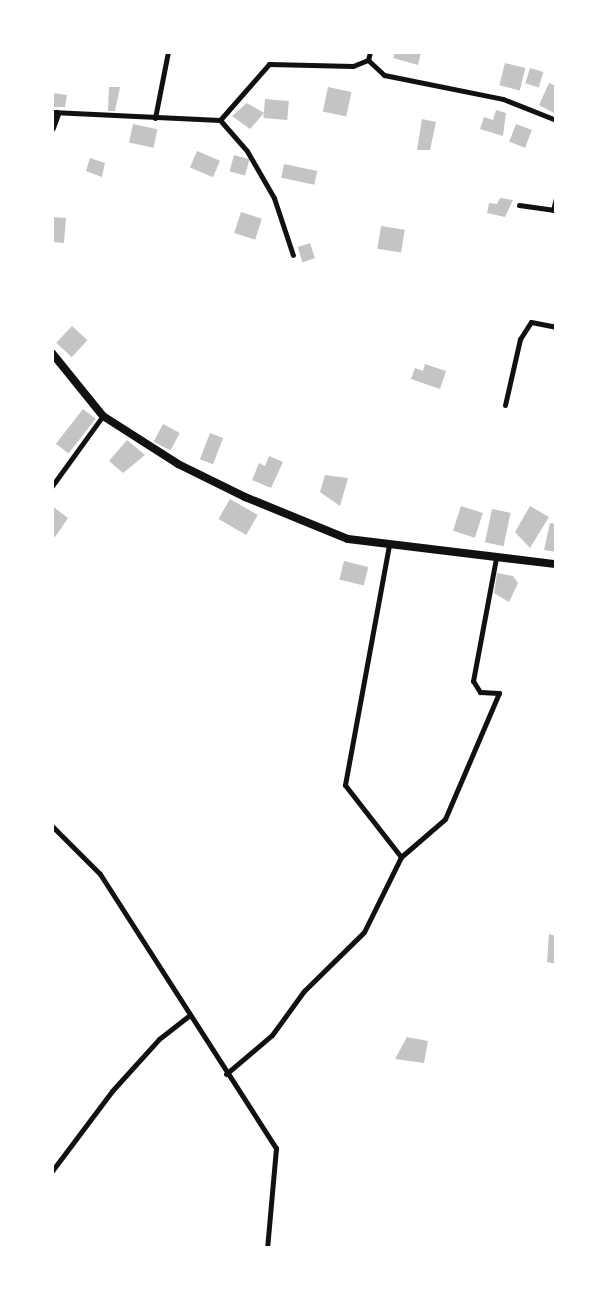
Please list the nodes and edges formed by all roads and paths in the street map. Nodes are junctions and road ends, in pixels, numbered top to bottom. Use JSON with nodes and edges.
{"nodes":[{"id":1,"x":168,"y":52,"type":"edge"},
{"id":2,"x":370,"y":52,"type":"edge"},
{"id":3,"x":368,"y":60,"type":"junction"},
{"id":4,"x":55,"y":113,"type":"edge"},
{"id":5,"x":155,"y":118,"type":"junction"},
{"id":6,"x":220,"y":120,"type":"junction"},
{"id":7,"x":556,"y":120,"type":"edge"},
{"id":8,"x":52,"y":128,"type":"edge"},
{"id":9,"x":556,"y":198,"type":"edge"},
{"id":10,"x":519,"y":205,"type":"dead end"},
{"id":11,"x":293,"y":255,"type":"dead end"},
{"id":12,"x":556,"y":327,"type":"edge"},
{"id":13,"x":52,"y":353,"type":"edge"},
{"id":14,"x":505,"y":405,"type":"dead end"},
{"id":15,"x":103,"y":416,"type":"junction"},
{"id":16,"x":52,"y":486,"type":"edge"},
{"id":17,"x":389,"y":545,"type":"junction"},
{"id":18,"x":496,"y":558,"type":"junction"},
{"id":19,"x":556,"y":564,"type":"edge"},
{"id":20,"x":52,"y":826,"type":"edge"},
{"id":21,"x":401,"y":857,"type":"junction"},
{"id":22,"x":188,"y":1016,"type":"junction"},
{"id":23,"x":226,"y":1074,"type":"junction"},
{"id":24,"x":52,"y":1171,"type":"edge"},
{"id":25,"x":267,"y":1248,"type":"edge"}],
"edges":[{"from":1,"to":5,"type":"street"},
{"from":2,"to":3,"type":"street"},
{"from":3,"to":6,"type":"street"},
{"from":3,"to":7,"type":"street"},
{"from":4,"to":5,"type":"street"},
{"from":4,"to":8,"type":"main road"},
{"from":5,"to":6,"type":"street"},
{"from":6,"to":11,"type":"street"},
{"from":9,"to":10,"type":"street"},
{"from":12,"to":14,"type":"street"},
{"from":13,"to":15,"type":"main road"},
{"from":15,"to":16,"type":"street"},
{"from":15,"to":17,"type":"main road"},
{"from":17,"to":18,"type":"main road"},
{"from":17,"to":21,"type":"street"},
{"from":18,"to":19,"type":"main road"},
{"from":18,"to":21,"type":"street"},
{"from":20,"to":22,"type":"street"},
{"from":21,"to":23,"type":"street"},
{"from":22,"to":23,"type":"street"},
{"from":22,"to":24,"type":"street"},
{"from":23,"to":25,"type":"street"}]}
